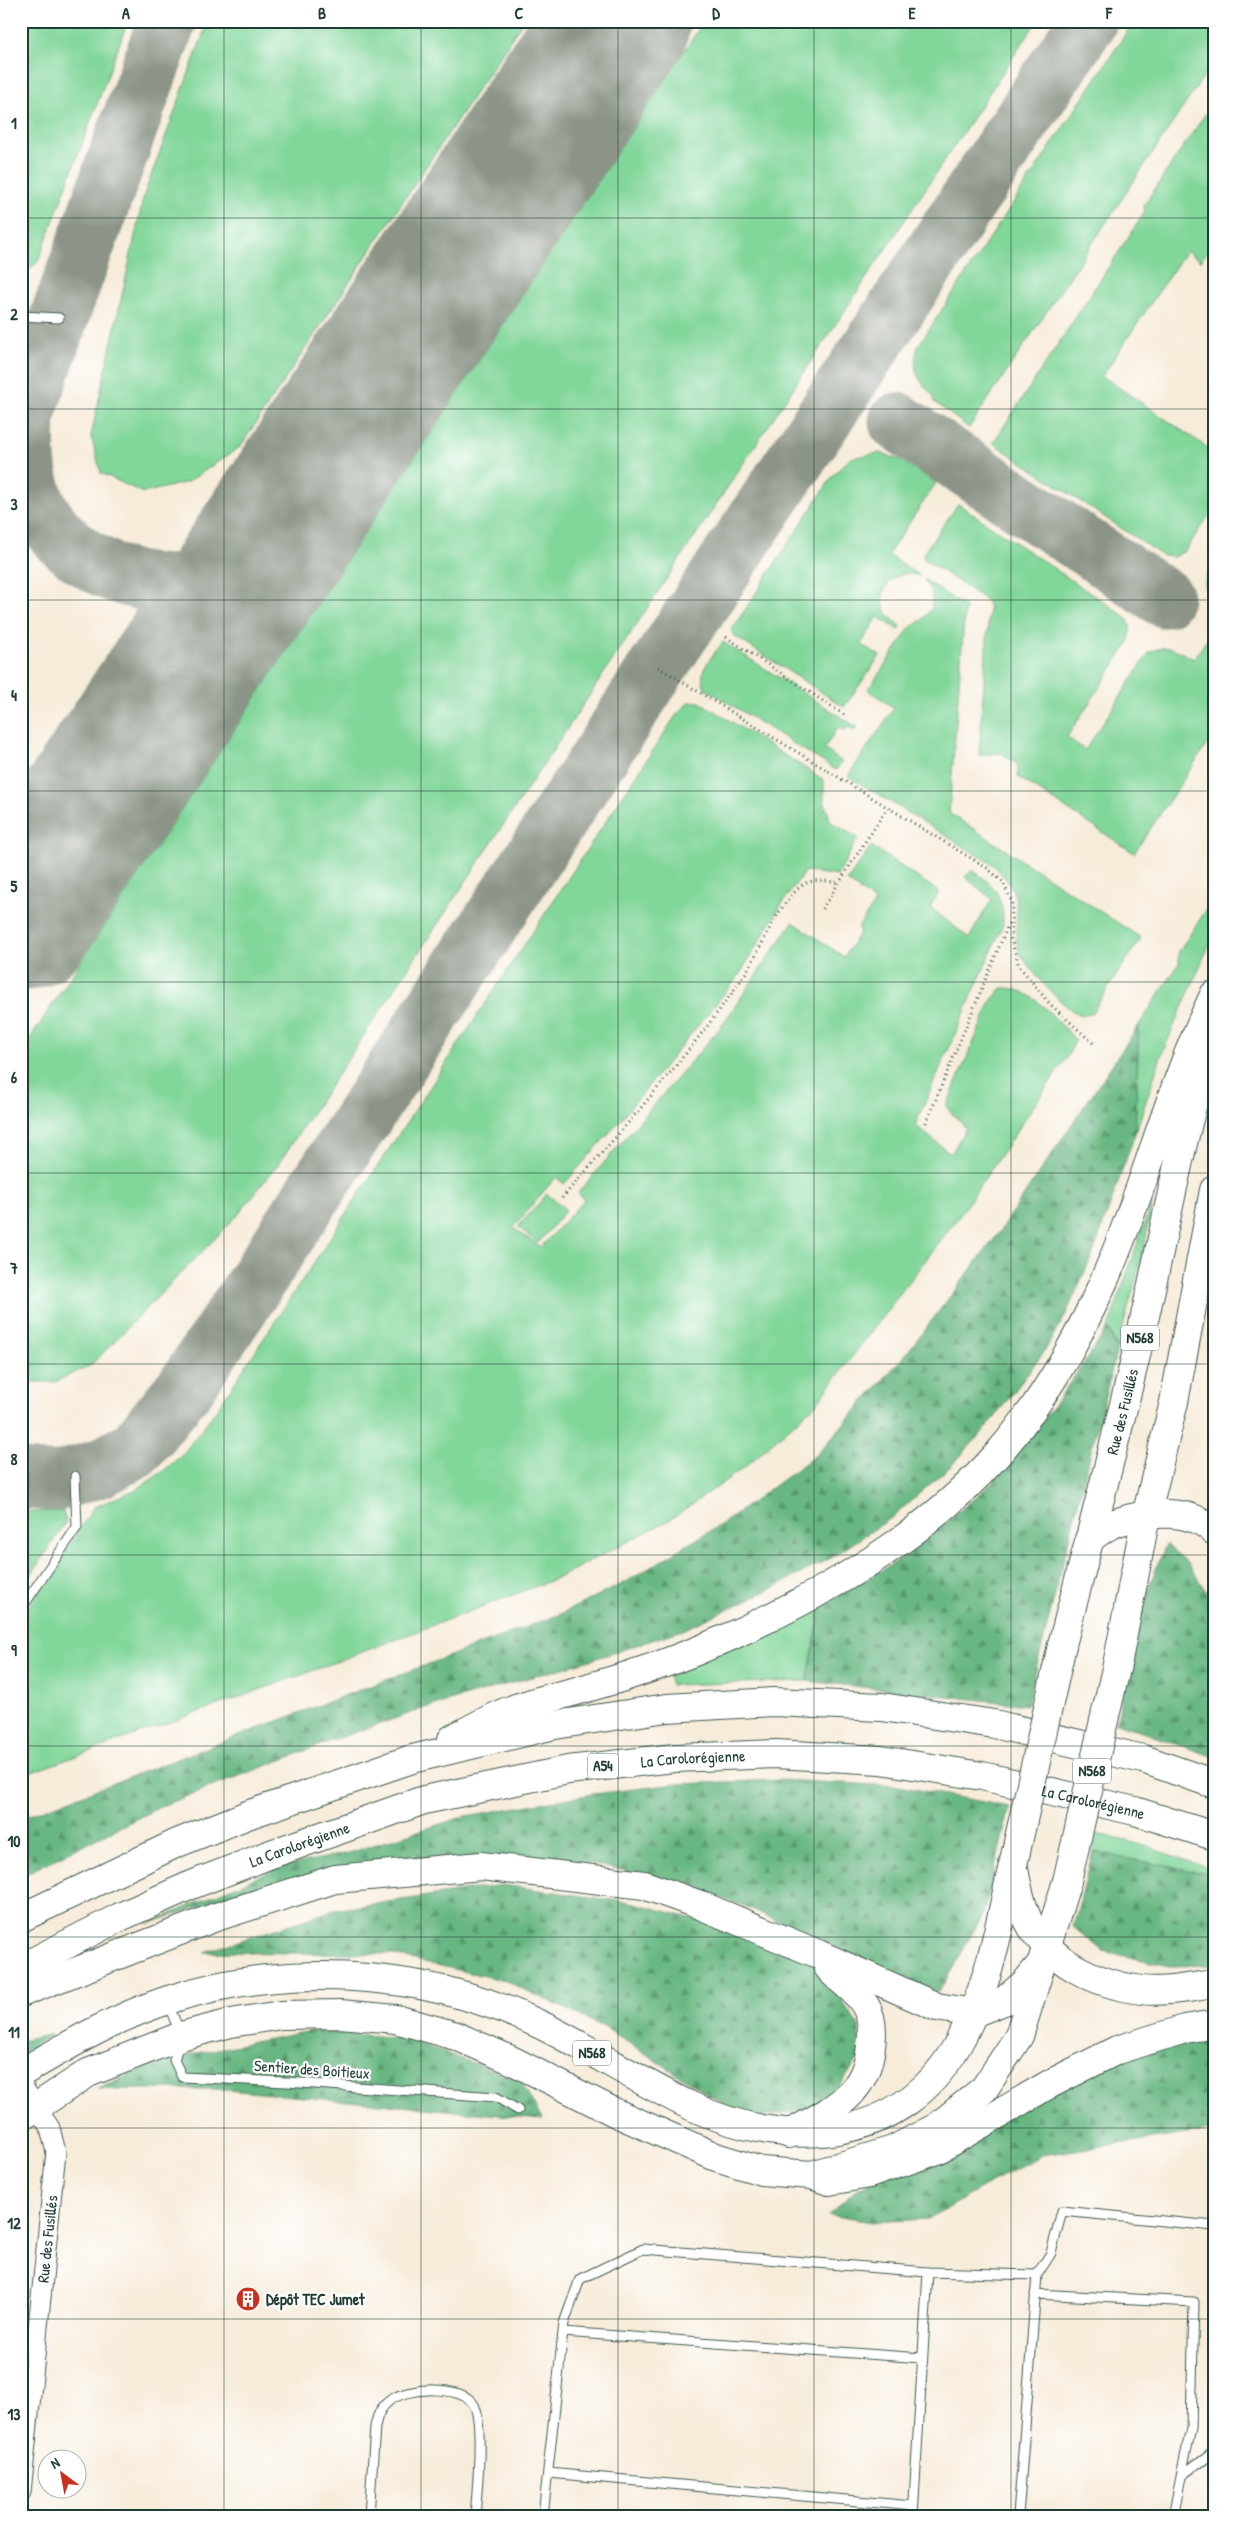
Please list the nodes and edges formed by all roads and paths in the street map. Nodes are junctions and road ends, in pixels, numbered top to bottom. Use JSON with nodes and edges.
{"nodes":[{"id":1,"x":21,"y":316,"type":"edge"},
{"id":2,"x":58,"y":318,"type":"dead end"},
{"id":3,"x":726,"y":637,"type":"dead end"},
{"id":4,"x":658,"y":667,"type":"dead end"},
{"id":5,"x":846,"y":716,"type":"dead end"},
{"id":6,"x":887,"y":808,"type":"junction"},
{"id":7,"x":840,"y":883,"type":"junction"},
{"id":8,"x":822,"y":910,"type":"dead end"},
{"id":9,"x":1010,"y":920,"type":"junction"},
{"id":10,"x":1214,"y":995,"type":"edge"},
{"id":11,"x":1214,"y":1030,"type":"edge"},
{"id":12,"x":1094,"y":1044,"type":"dead end"},
{"id":13,"x":926,"y":1123,"type":"dead end"},
{"id":14,"x":1214,"y":1190,"type":"edge"},
{"id":15,"x":562,"y":1198,"type":"dead end"},
{"id":16,"x":75,"y":1476,"type":"dead end"},
{"id":17,"x":1146,"y":1516,"type":"junction"},
{"id":18,"x":1214,"y":1531,"type":"edge"},
{"id":19,"x":1089,"y":1539,"type":"junction"},
{"id":20,"x":21,"y":1609,"type":"edge"},
{"id":21,"x":412,"y":1759,"type":"junction"},
{"id":22,"x":1214,"y":1784,"type":"edge"},
{"id":23,"x":1214,"y":1836,"type":"edge"},
{"id":24,"x":1013,"y":1865,"type":"junction"},
{"id":25,"x":21,"y":1918,"type":"edge"},
{"id":26,"x":818,"y":1954,"type":"junction"},
{"id":27,"x":1044,"y":1955,"type":"junction"},
{"id":28,"x":21,"y":1968,"type":"edge"},
{"id":29,"x":1214,"y":1984,"type":"edge"},
{"id":30,"x":21,"y":1993,"type":"edge"},
{"id":31,"x":167,"y":2000,"type":"junction"},
{"id":32,"x":973,"y":2013,"type":"junction"},
{"id":33,"x":1214,"y":2024,"type":"edge"},
{"id":34,"x":181,"y":2036,"type":"junction"},
{"id":35,"x":21,"y":2073,"type":"edge"},
{"id":36,"x":26,"y":2102,"type":"edge"},
{"id":37,"x":518,"y":2110,"type":"dead end"},
{"id":38,"x":789,"y":2134,"type":"junction"},
{"id":39,"x":812,"y":2175,"type":"junction"},
{"id":40,"x":1214,"y":2226,"type":"edge"},
{"id":41,"x":928,"y":2272,"type":"junction"},
{"id":42,"x":1037,"y":2275,"type":"junction"},
{"id":43,"x":1035,"y":2294,"type":"junction"},
{"id":44,"x":563,"y":2332,"type":"junction"},
{"id":45,"x":922,"y":2358,"type":"junction"},
{"id":46,"x":1214,"y":2451,"type":"edge"},
{"id":47,"x":548,"y":2473,"type":"junction"},
{"id":48,"x":1181,"y":2476,"type":"junction"},
{"id":49,"x":21,"y":2492,"type":"edge"},
{"id":50,"x":913,"y":2506,"type":"junction"},
{"id":51,"x":369,"y":2516,"type":"edge"},
{"id":52,"x":475,"y":2516,"type":"edge"},
{"id":53,"x":543,"y":2516,"type":"edge"},
{"id":54,"x":912,"y":2516,"type":"edge"},
{"id":55,"x":1018,"y":2516,"type":"edge"},
{"id":56,"x":1173,"y":2516,"type":"edge"}],
"edges":[{"from":1,"to":2,"type":"lane"},
{"from":3,"to":5,"type":"path"},
{"from":4,"to":6,"type":"path"},
{"from":6,"to":7,"type":"path"},
{"from":6,"to":9,"type":"path"},
{"from":7,"to":8,"type":"path"},
{"from":7,"to":15,"type":"path"},
{"from":9,"to":12,"type":"path"},
{"from":9,"to":13,"type":"path"},
{"from":10,"to":21,"type":"highway"},
{"from":11,"to":19,"type":"highway","name":"Rue des Fusillés","number":"N568"},
{"from":14,"to":17,"type":"highway","number":"N568"},
{"from":16,"to":20,"type":"lane"},
{"from":17,"to":18,"type":"highway"},
{"from":17,"to":19,"type":"highway"},
{"from":17,"to":27,"type":"highway","number":"N568","bridge":true},
{"from":19,"to":24,"type":"highway","name":"Rue des Fusillés","number":"N568","bridge":true},
{"from":21,"to":22,"type":"highway"},
{"from":21,"to":25,"type":"highway"},
{"from":23,"to":28,"type":"highway","name":"La Carolorégienne","number":"A54"},
{"from":24,"to":27,"type":"highway"},
{"from":24,"to":32,"type":"highway","number":"N568"},
{"from":26,"to":30,"type":"highway"},
{"from":26,"to":32,"type":"highway"},
{"from":26,"to":38,"type":"highway"},
{"from":27,"to":29,"type":"highway"},
{"from":27,"to":32,"type":"highway"},
{"from":27,"to":39,"type":"highway","number":"N568"},
{"from":31,"to":34,"type":"lane"},
{"from":31,"to":35,"type":"highway","number":"N568"},
{"from":31,"to":38,"type":"highway","number":"N568"},
{"from":32,"to":38,"type":"highway","number":"N568"},
{"from":33,"to":39,"type":"highway"},
{"from":34,"to":36,"type":"highway","number":"N568"},
{"from":34,"to":37,"type":"lane","name":"Sentier des Boitieux"},
{"from":34,"to":39,"type":"highway","number":"N568"},
{"from":36,"to":49,"type":"street","name":"Rue des Fusillés"},
{"from":40,"to":42,"type":"lane"},
{"from":41,"to":42,"type":"lane"},
{"from":41,"to":44,"type":"lane"},
{"from":41,"to":45,"type":"lane"},
{"from":42,"to":43,"type":"lane"},
{"from":43,"to":48,"type":"lane"},
{"from":43,"to":55,"type":"lane"},
{"from":44,"to":45,"type":"lane"},
{"from":44,"to":47,"type":"lane"},
{"from":45,"to":50,"type":"lane"},
{"from":46,"to":48,"type":"lane"},
{"from":47,"to":50,"type":"lane"},
{"from":47,"to":53,"type":"lane"},
{"from":48,"to":56,"type":"lane"},
{"from":50,"to":54,"type":"lane"},
{"from":51,"to":52,"type":"lane"}]}
